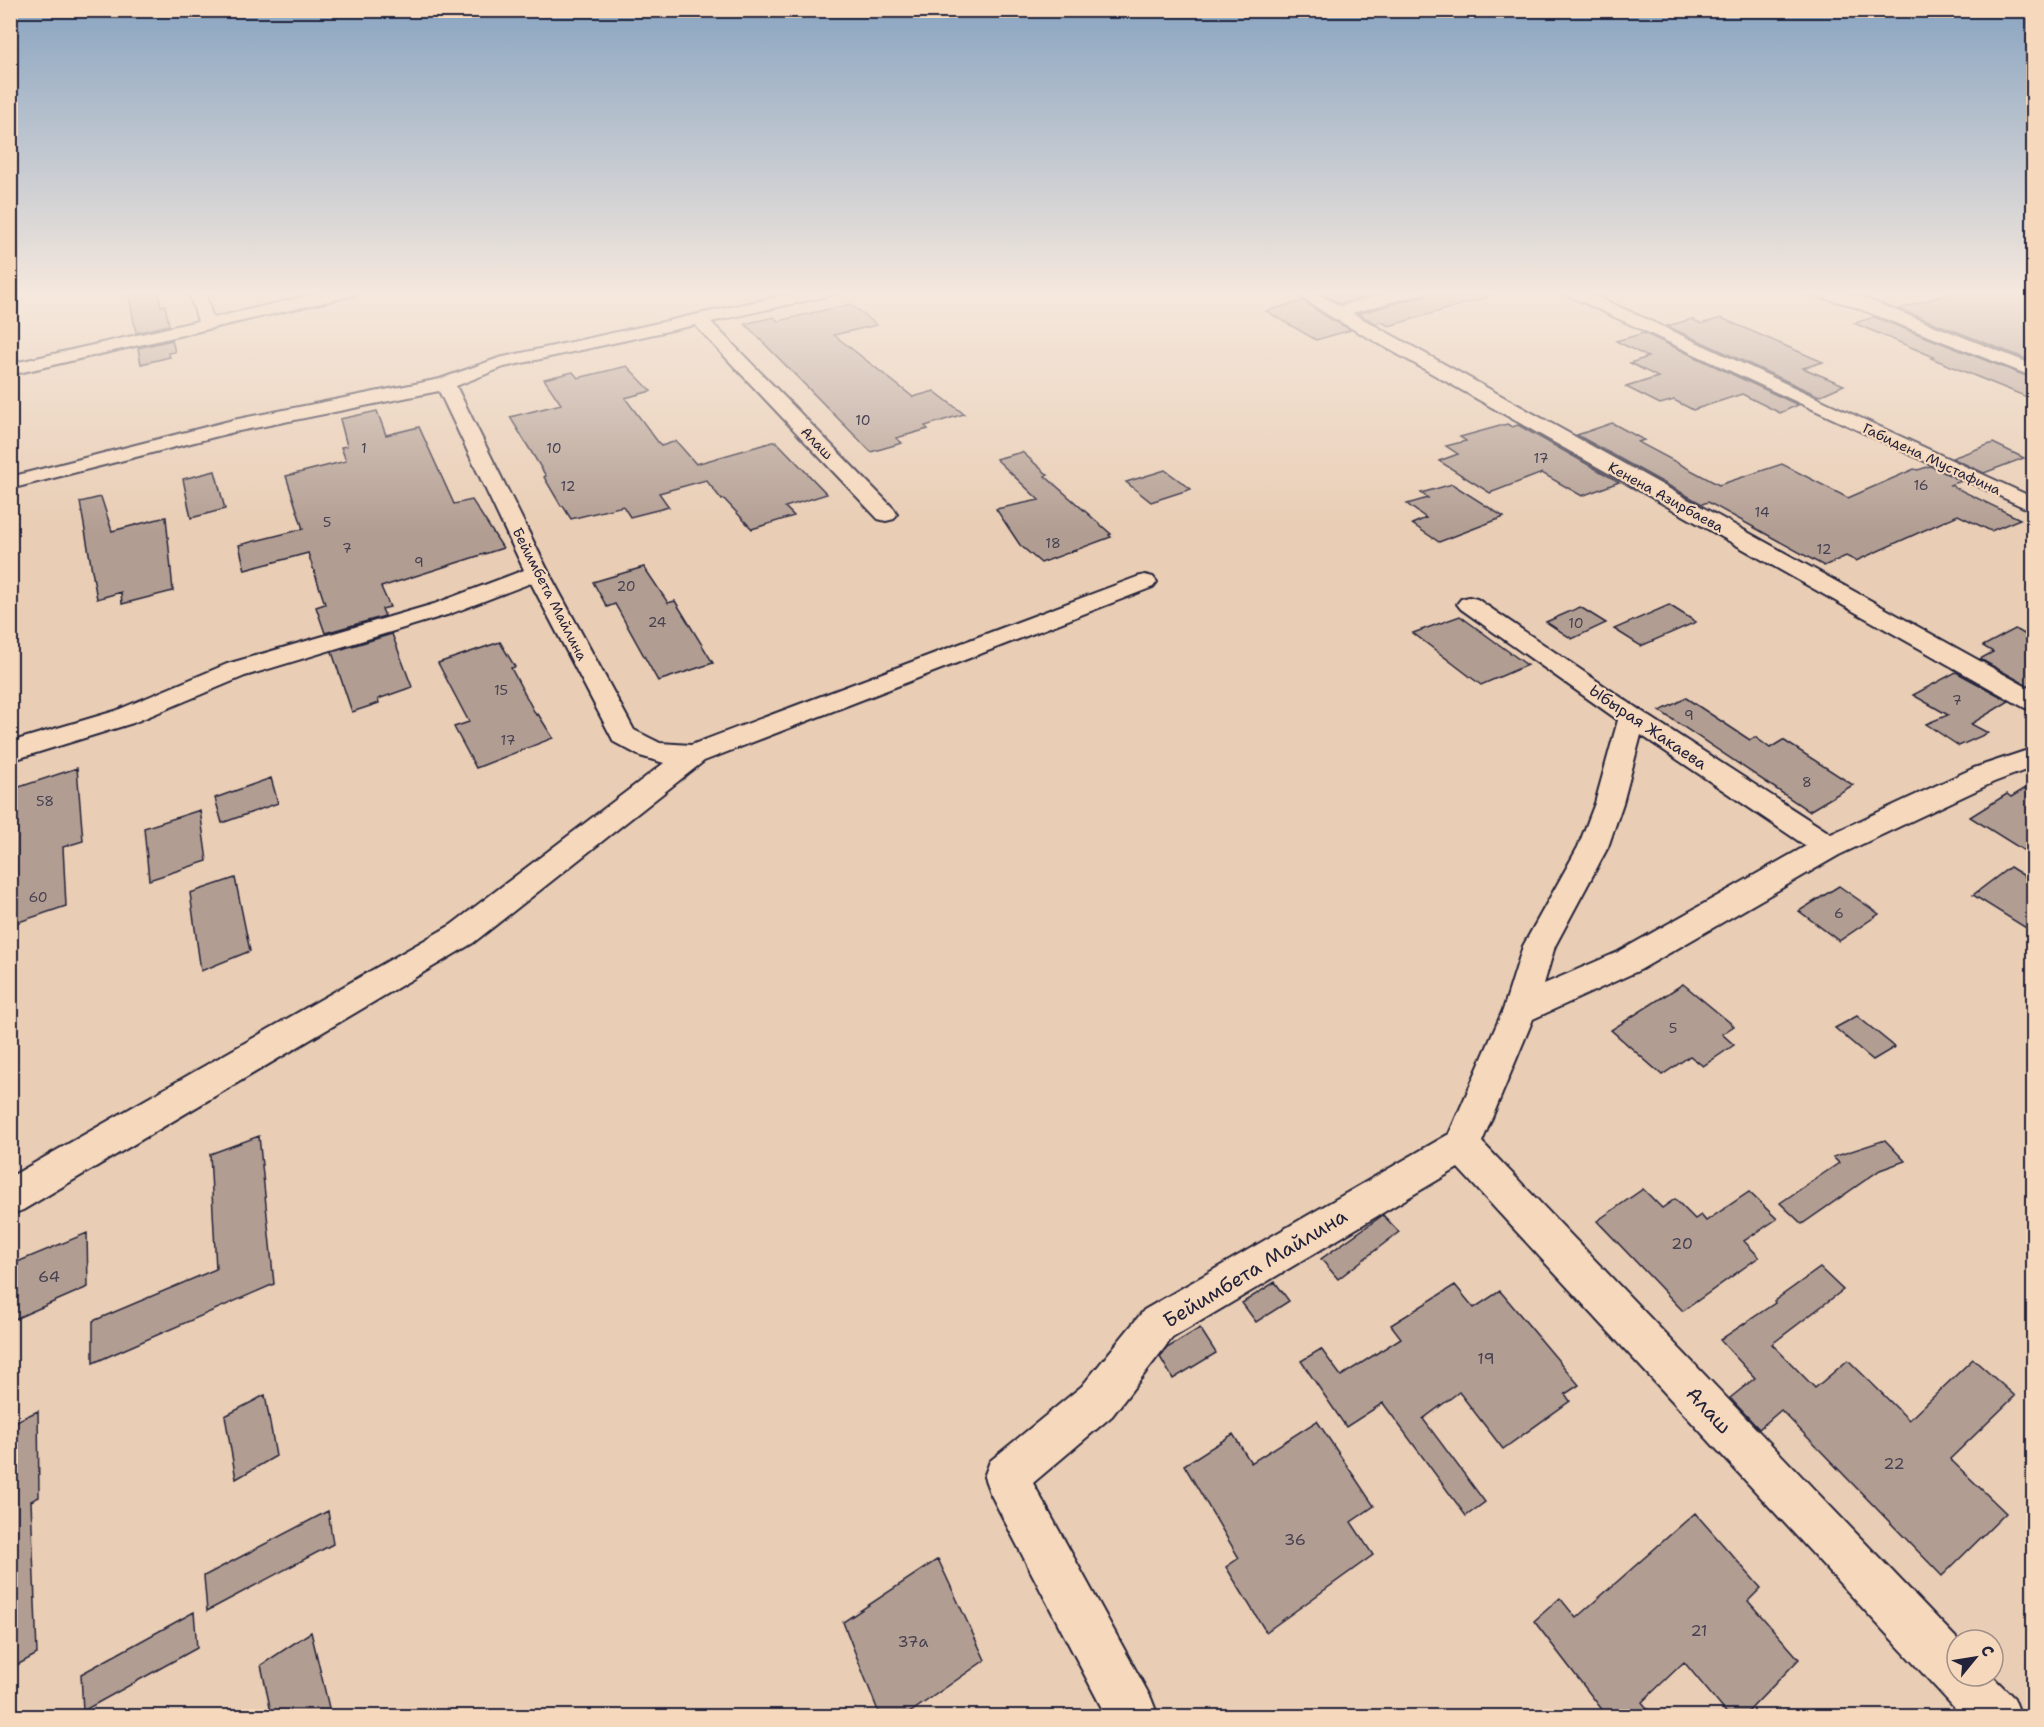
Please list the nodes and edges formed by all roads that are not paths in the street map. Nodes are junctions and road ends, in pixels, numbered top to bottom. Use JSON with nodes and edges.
{"nodes":[{"id":1,"x":479,"y":371,"type":"edge"},
{"id":2,"x":748,"y":371,"type":"edge"},
{"id":3,"x":1441,"y":371,"type":"edge"},
{"id":4,"x":1742,"y":371,"type":"edge"},
{"id":5,"x":445,"y":384,"type":"junction"},
{"id":6,"x":10,"y":483,"type":"edge"},
{"id":7,"x":2034,"y":506,"type":"edge"},
{"id":8,"x":886,"y":514,"type":"dead end"},
{"id":9,"x":537,"y":573,"type":"junction"},
{"id":10,"x":1144,"y":582,"type":"dead end"},
{"id":11,"x":1469,"y":604,"type":"dead end"},
{"id":12,"x":2034,"y":702,"type":"edge"},
{"id":13,"x":1632,"y":717,"type":"junction"},
{"id":14,"x":10,"y":752,"type":"edge"},
{"id":15,"x":694,"y":754,"type":"junction"},
{"id":16,"x":2034,"y":757,"type":"edge"},
{"id":17,"x":1829,"y":847,"type":"junction"},
{"id":18,"x":1520,"y":1010,"type":"junction"},
{"id":19,"x":1462,"y":1146,"type":"junction"},
{"id":20,"x":10,"y":1197,"type":"edge"},
{"id":21,"x":1945,"y":1662,"type":"edge"},
{"id":22,"x":1969,"y":1688,"type":"edge"},
{"id":23,"x":1133,"y":1716,"type":"edge"},
{"id":24,"x":1996,"y":1716,"type":"edge"}],
"edges":[{"from":1,"to":5,"type":"street"},
{"from":2,"to":8,"type":"street","name":"Алаш"},
{"from":3,"to":12,"type":"street","name":"Кенена Азирбаева"},
{"from":4,"to":7,"type":"street","name":"Габидена Мустафина"},
{"from":5,"to":6,"type":"street"},
{"from":5,"to":9,"type":"street","name":"Бейимбета Майлина"},
{"from":9,"to":14,"type":"street"},
{"from":9,"to":15,"type":"street","name":"Бейимбета Майлина"},
{"from":10,"to":15,"type":"street"},
{"from":11,"to":13,"type":"street","name":"Ыбырая Жакаева"},
{"from":13,"to":17,"type":"street","name":"Ыбырая Жакаева"},
{"from":13,"to":18,"type":"street"},
{"from":15,"to":20,"type":"street"},
{"from":16,"to":17,"type":"street"},
{"from":17,"to":18,"type":"street"},
{"from":18,"to":19,"type":"street"},
{"from":19,"to":21,"type":"street","name":"Алаш"},
{"from":19,"to":23,"type":"street","name":"Бейимбета Майлина"},
{"from":22,"to":24,"type":"street","name":"Алаш"}]}
